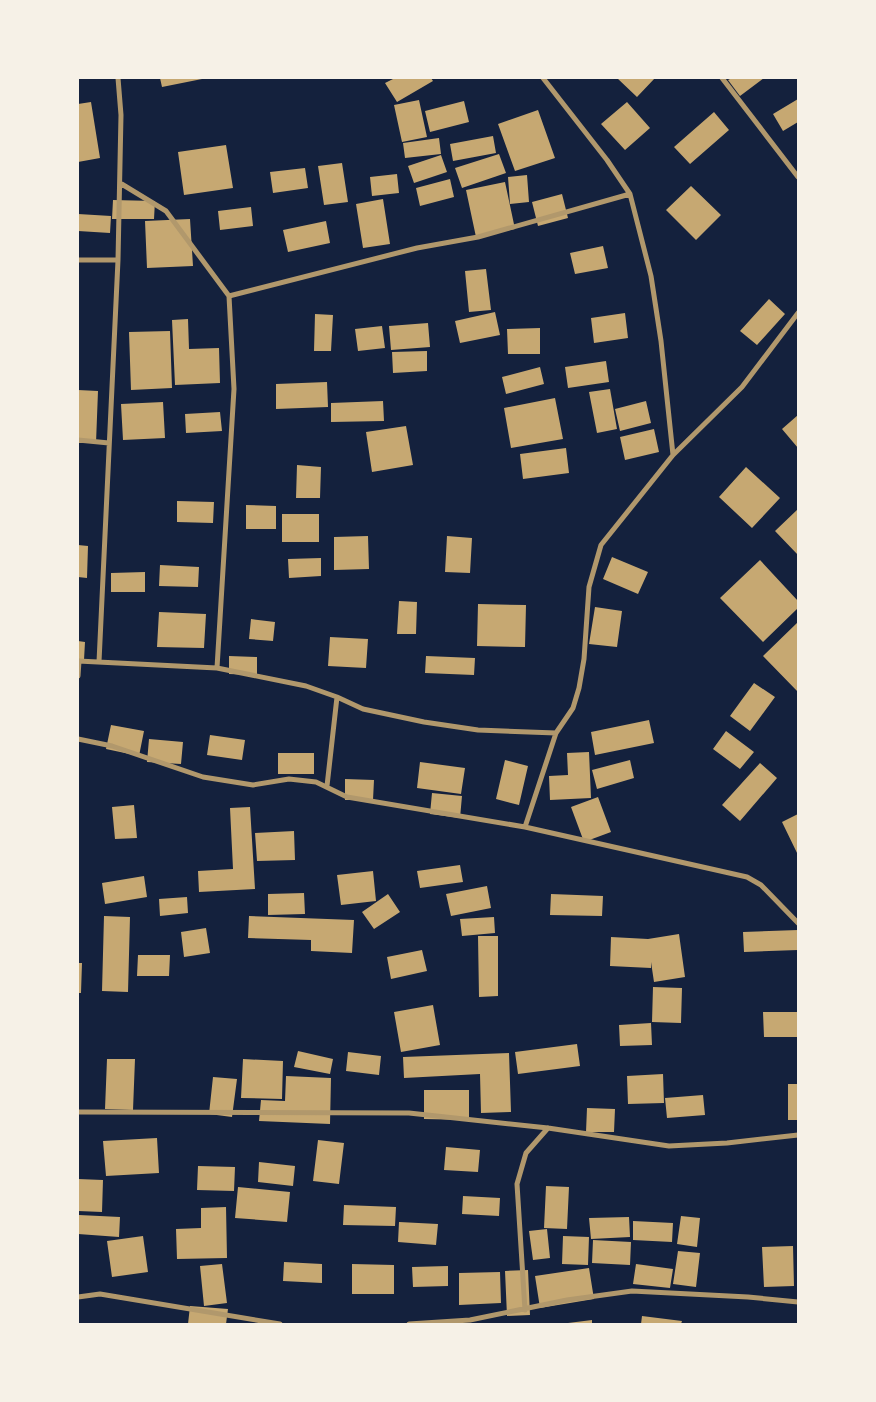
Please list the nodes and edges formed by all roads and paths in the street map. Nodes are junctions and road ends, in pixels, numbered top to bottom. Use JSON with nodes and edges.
{"nodes":[{"id":1,"x":118,"y":78,"type":"edge"},
{"id":2,"x":543,"y":78,"type":"edge"},
{"id":3,"x":722,"y":78,"type":"edge"},
{"id":4,"x":798,"y":177,"type":"edge"},
{"id":5,"x":120,"y":183,"type":"junction"},
{"id":6,"x":630,"y":194,"type":"junction"},
{"id":7,"x":78,"y":260,"type":"edge"},
{"id":8,"x":118,"y":260,"type":"junction"},
{"id":9,"x":229,"y":296,"type":"junction"},
{"id":10,"x":798,"y":314,"type":"edge"},
{"id":11,"x":78,"y":440,"type":"edge"},
{"id":12,"x":109,"y":443,"type":"junction"},
{"id":13,"x":673,"y":455,"type":"junction"},
{"id":14,"x":78,"y":661,"type":"edge"},
{"id":15,"x":99,"y":662,"type":"junction"},
{"id":16,"x":217,"y":668,"type":"junction"},
{"id":17,"x":78,"y":676,"type":"edge"},
{"id":18,"x":337,"y":697,"type":"junction"},
{"id":19,"x":556,"y":733,"type":"junction"},
{"id":20,"x":78,"y":739,"type":"edge"},
{"id":21,"x":327,"y":786,"type":"junction"},
{"id":22,"x":525,"y":827,"type":"junction"},
{"id":23,"x":798,"y":923,"type":"edge"},
{"id":24,"x":78,"y":1112,"type":"edge"},
{"id":25,"x":548,"y":1128,"type":"junction"},
{"id":26,"x":798,"y":1135,"type":"edge"},
{"id":27,"x":78,"y":1297,"type":"edge"},
{"id":28,"x":798,"y":1302,"type":"edge"},
{"id":29,"x":524,"y":1310,"type":"junction"},
{"id":30,"x":280,"y":1324,"type":"edge"},
{"id":31,"x":408,"y":1324,"type":"edge"}],
"edges":[{"from":1,"to":5,"type":"street"},
{"from":2,"to":6,"type":"street"},
{"from":3,"to":4,"type":"street"},
{"from":5,"to":8,"type":"street"},
{"from":5,"to":9,"type":"street"},
{"from":6,"to":9,"type":"street"},
{"from":6,"to":13,"type":"street"},
{"from":7,"to":8,"type":"street"},
{"from":8,"to":12,"type":"street"},
{"from":9,"to":16,"type":"street"},
{"from":10,"to":13,"type":"street"},
{"from":11,"to":12,"type":"street"},
{"from":12,"to":15,"type":"street"},
{"from":13,"to":19,"type":"street"},
{"from":14,"to":15,"type":"street"},
{"from":14,"to":17,"type":"street"},
{"from":15,"to":16,"type":"street"},
{"from":16,"to":18,"type":"street"},
{"from":18,"to":19,"type":"street"},
{"from":18,"to":21,"type":"street"},
{"from":19,"to":22,"type":"street"},
{"from":20,"to":21,"type":"street"},
{"from":21,"to":22,"type":"street"},
{"from":22,"to":23,"type":"street"},
{"from":24,"to":25,"type":"street"},
{"from":25,"to":26,"type":"street"},
{"from":25,"to":29,"type":"street"},
{"from":27,"to":30,"type":"street"},
{"from":28,"to":29,"type":"street"},
{"from":29,"to":31,"type":"street"}]}
